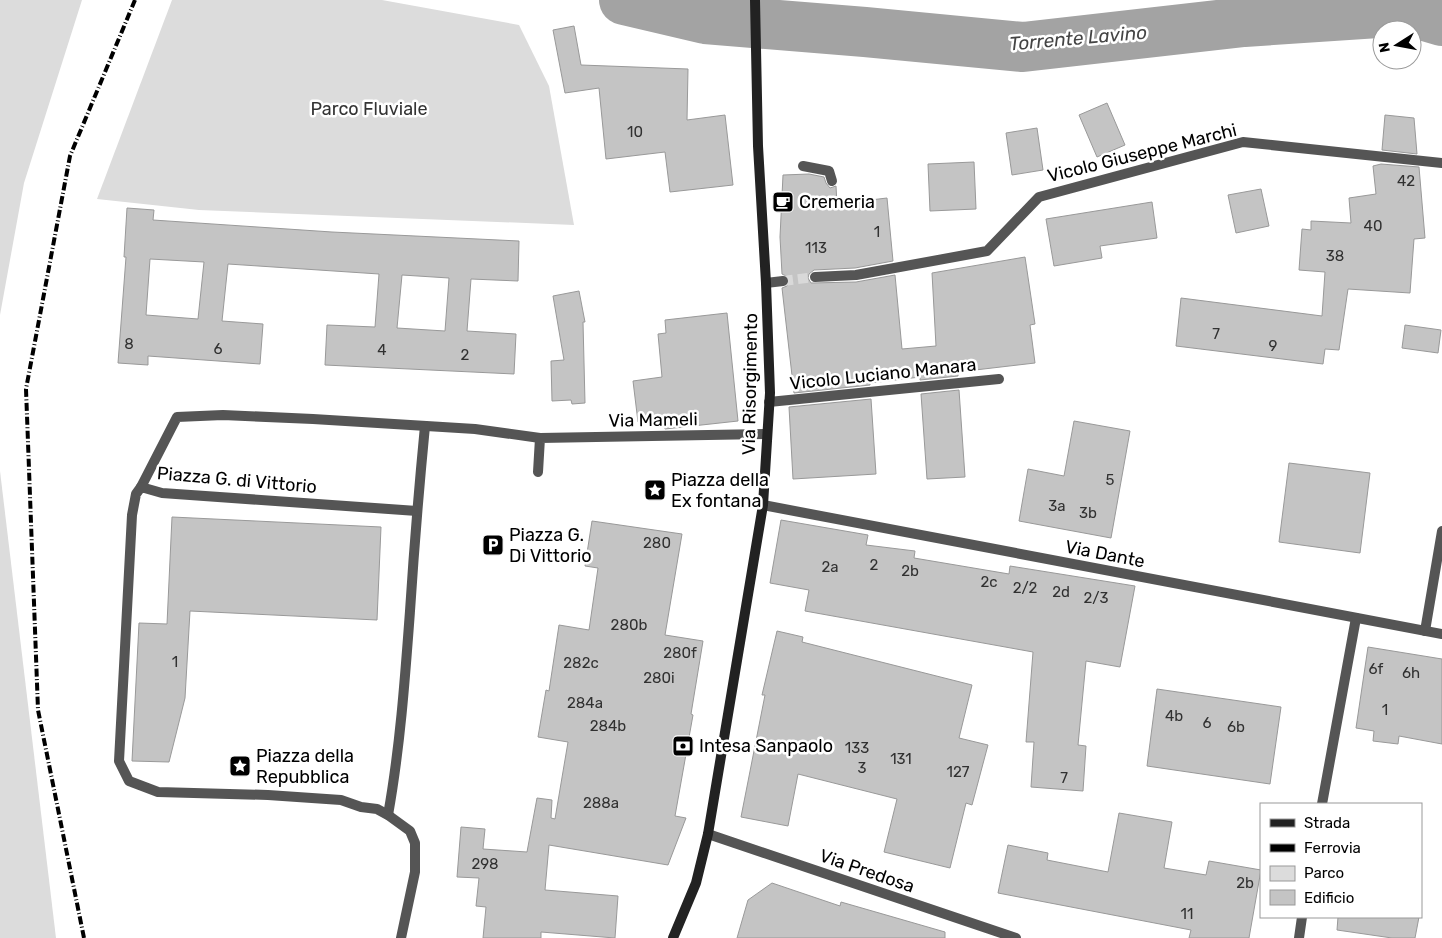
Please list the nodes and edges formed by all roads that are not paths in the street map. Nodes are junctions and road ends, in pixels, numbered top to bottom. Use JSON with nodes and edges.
{"nodes":[{"id":1,"x":756,"y":0,"type":"edge"},
{"id":2,"x":1442,"y":163,"type":"edge"},
{"id":3,"x":803,"y":166,"type":"dead end"},
{"id":4,"x":832,"y":181,"type":"dead end"},
{"id":5,"x":815,"y":277,"type":"tunnel mouth"},
{"id":6,"x":782,"y":281,"type":"tunnel mouth"},
{"id":7,"x":766,"y":283,"type":"junction"},
{"id":8,"x":999,"y":379,"type":"dead end"},
{"id":9,"x":769,"y":402,"type":"junction"},
{"id":10,"x":425,"y":426,"type":"junction"},
{"id":11,"x":767,"y":434,"type":"junction"},
{"id":12,"x":540,"y":438,"type":"junction"},
{"id":13,"x":538,"y":472,"type":"dead end"},
{"id":14,"x":141,"y":487,"type":"junction"},
{"id":15,"x":763,"y":505,"type":"junction"},
{"id":16,"x":417,"y":511,"type":"junction"},
{"id":17,"x":1442,"y":531,"type":"edge"},
{"id":18,"x":1356,"y":618,"type":"junction"},
{"id":19,"x":1425,"y":631,"type":"junction"},
{"id":20,"x":1442,"y":634,"type":"edge"},
{"id":21,"x":1322,"y":803,"type":"edge"},
{"id":22,"x":388,"y":815,"type":"junction"},
{"id":23,"x":708,"y":834,"type":"junction"},
{"id":24,"x":1302,"y":918,"type":"edge"},
{"id":25,"x":1002,"y":936,"type":"edge"},
{"id":26,"x":401,"y":938,"type":"edge"},
{"id":27,"x":673,"y":938,"type":"edge"},
{"id":28,"x":1016,"y":938,"type":"edge"},
{"id":29,"x":1298,"y":938,"type":"edge"}],
"edges":[{"from":1,"to":7,"type":"main road","name":"Via Risorgimento"},
{"from":2,"to":5,"type":"street","name":"Vicolo Giuseppe Marchi"},
{"from":3,"to":4,"type":"street"},
{"from":6,"to":7,"type":"street"},
{"from":7,"to":9,"type":"main road","name":"Via Risorgimento"},
{"from":8,"to":9,"type":"street","name":"Vicolo Luciano Manara"},
{"from":9,"to":11,"type":"main road","name":"Via Risorgimento"},
{"from":10,"to":12,"type":"street","name":"Piazza G. di Vittorio"},
{"from":10,"to":14,"type":"street","name":"Piazza G. di Vittorio"},
{"from":10,"to":16,"type":"street"},
{"from":11,"to":12,"type":"street","name":"Via Mameli"},
{"from":11,"to":15,"type":"main road","name":"Via Risorgimento"},
{"from":12,"to":13,"type":"street"},
{"from":14,"to":16,"type":"street","name":"Piazza G. di Vittorio"},
{"from":14,"to":22,"type":"street"},
{"from":15,"to":18,"type":"street","name":"Via Dante"},
{"from":15,"to":23,"type":"main road","name":"Via Risorgimento"},
{"from":16,"to":22,"type":"street"},
{"from":17,"to":19,"type":"street"},
{"from":18,"to":19,"type":"street","name":"Via Dante"},
{"from":18,"to":21,"type":"street"},
{"from":19,"to":20,"type":"street","name":"Via Dante"},
{"from":22,"to":26,"type":"street"},
{"from":23,"to":25,"type":"street","name":"Via Predosa"},
{"from":23,"to":27,"type":"main road","name":"Via Risorgimento"},
{"from":24,"to":29,"type":"street"},
{"from":25,"to":28,"type":"street","name":"Via Predosa"}]}
